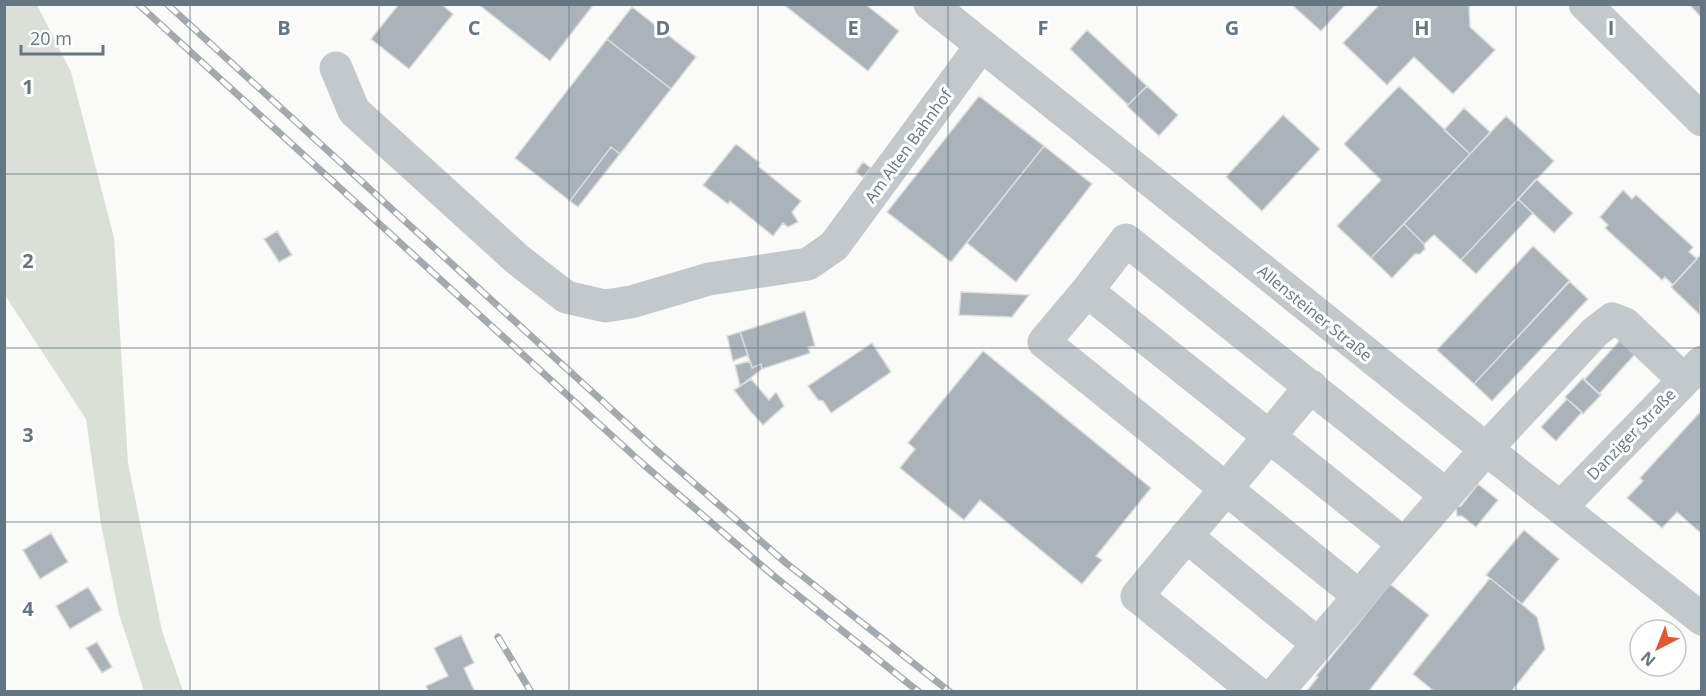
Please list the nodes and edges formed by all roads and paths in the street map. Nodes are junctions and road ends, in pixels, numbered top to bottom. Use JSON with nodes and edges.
{"nodes":[{"id":1,"x":930,"y":4,"type":"edge"},
{"id":2,"x":1585,"y":4,"type":"edge"},
{"id":3,"x":981,"y":46,"type":"junction"},
{"id":4,"x":336,"y":68,"type":"dead end"},
{"id":5,"x":1700,"y":115,"type":"edge"},
{"id":6,"x":1087,"y":291,"type":"junction"},
{"id":7,"x":1693,"y":371,"type":"edge"},
{"id":8,"x":1311,"y":386,"type":"junction"},
{"id":9,"x":1269,"y":436,"type":"junction"},
{"id":10,"x":1486,"y":449,"type":"junction"},
{"id":11,"x":1226,"y":488,"type":"junction"},
{"id":12,"x":1446,"y":495,"type":"junction"},
{"id":13,"x":1561,"y":507,"type":"junction"},
{"id":14,"x":1186,"y":536,"type":"junction"},
{"id":15,"x":1404,"y":544,"type":"junction"},
{"id":16,"x":1359,"y":596,"type":"junction"},
{"id":17,"x":1701,"y":619,"type":"edge"},
{"id":18,"x":1318,"y":644,"type":"junction"},
{"id":19,"x":1257,"y":692,"type":"edge"},
{"id":20,"x":1277,"y":692,"type":"edge"}],
"edges":[{"from":1,"to":3,"type":"street","name":"Allensteiner Straße"},
{"from":2,"to":5,"type":"street"},
{"from":3,"to":4,"type":"street","name":"Am Alten Bahnhof"},
{"from":3,"to":10,"type":"street","name":"Allensteiner Straße"},
{"from":6,"to":8,"type":"street"},
{"from":6,"to":9,"type":"street"},
{"from":6,"to":11,"type":"street"},
{"from":7,"to":10,"type":"street"},
{"from":7,"to":13,"type":"street","name":"Danziger Straße"},
{"from":8,"to":9,"type":"street"},
{"from":8,"to":12,"type":"street"},
{"from":9,"to":11,"type":"street"},
{"from":9,"to":15,"type":"street"},
{"from":10,"to":12,"type":"street"},
{"from":10,"to":13,"type":"street","name":"Allensteiner Straße"},
{"from":11,"to":14,"type":"street"},
{"from":11,"to":16,"type":"street"},
{"from":12,"to":15,"type":"street"},
{"from":13,"to":17,"type":"street","name":"Allensteiner Straße"},
{"from":14,"to":18,"type":"street"},
{"from":14,"to":19,"type":"street"},
{"from":15,"to":16,"type":"street"},
{"from":16,"to":18,"type":"street"},
{"from":18,"to":20,"type":"street"}]}
